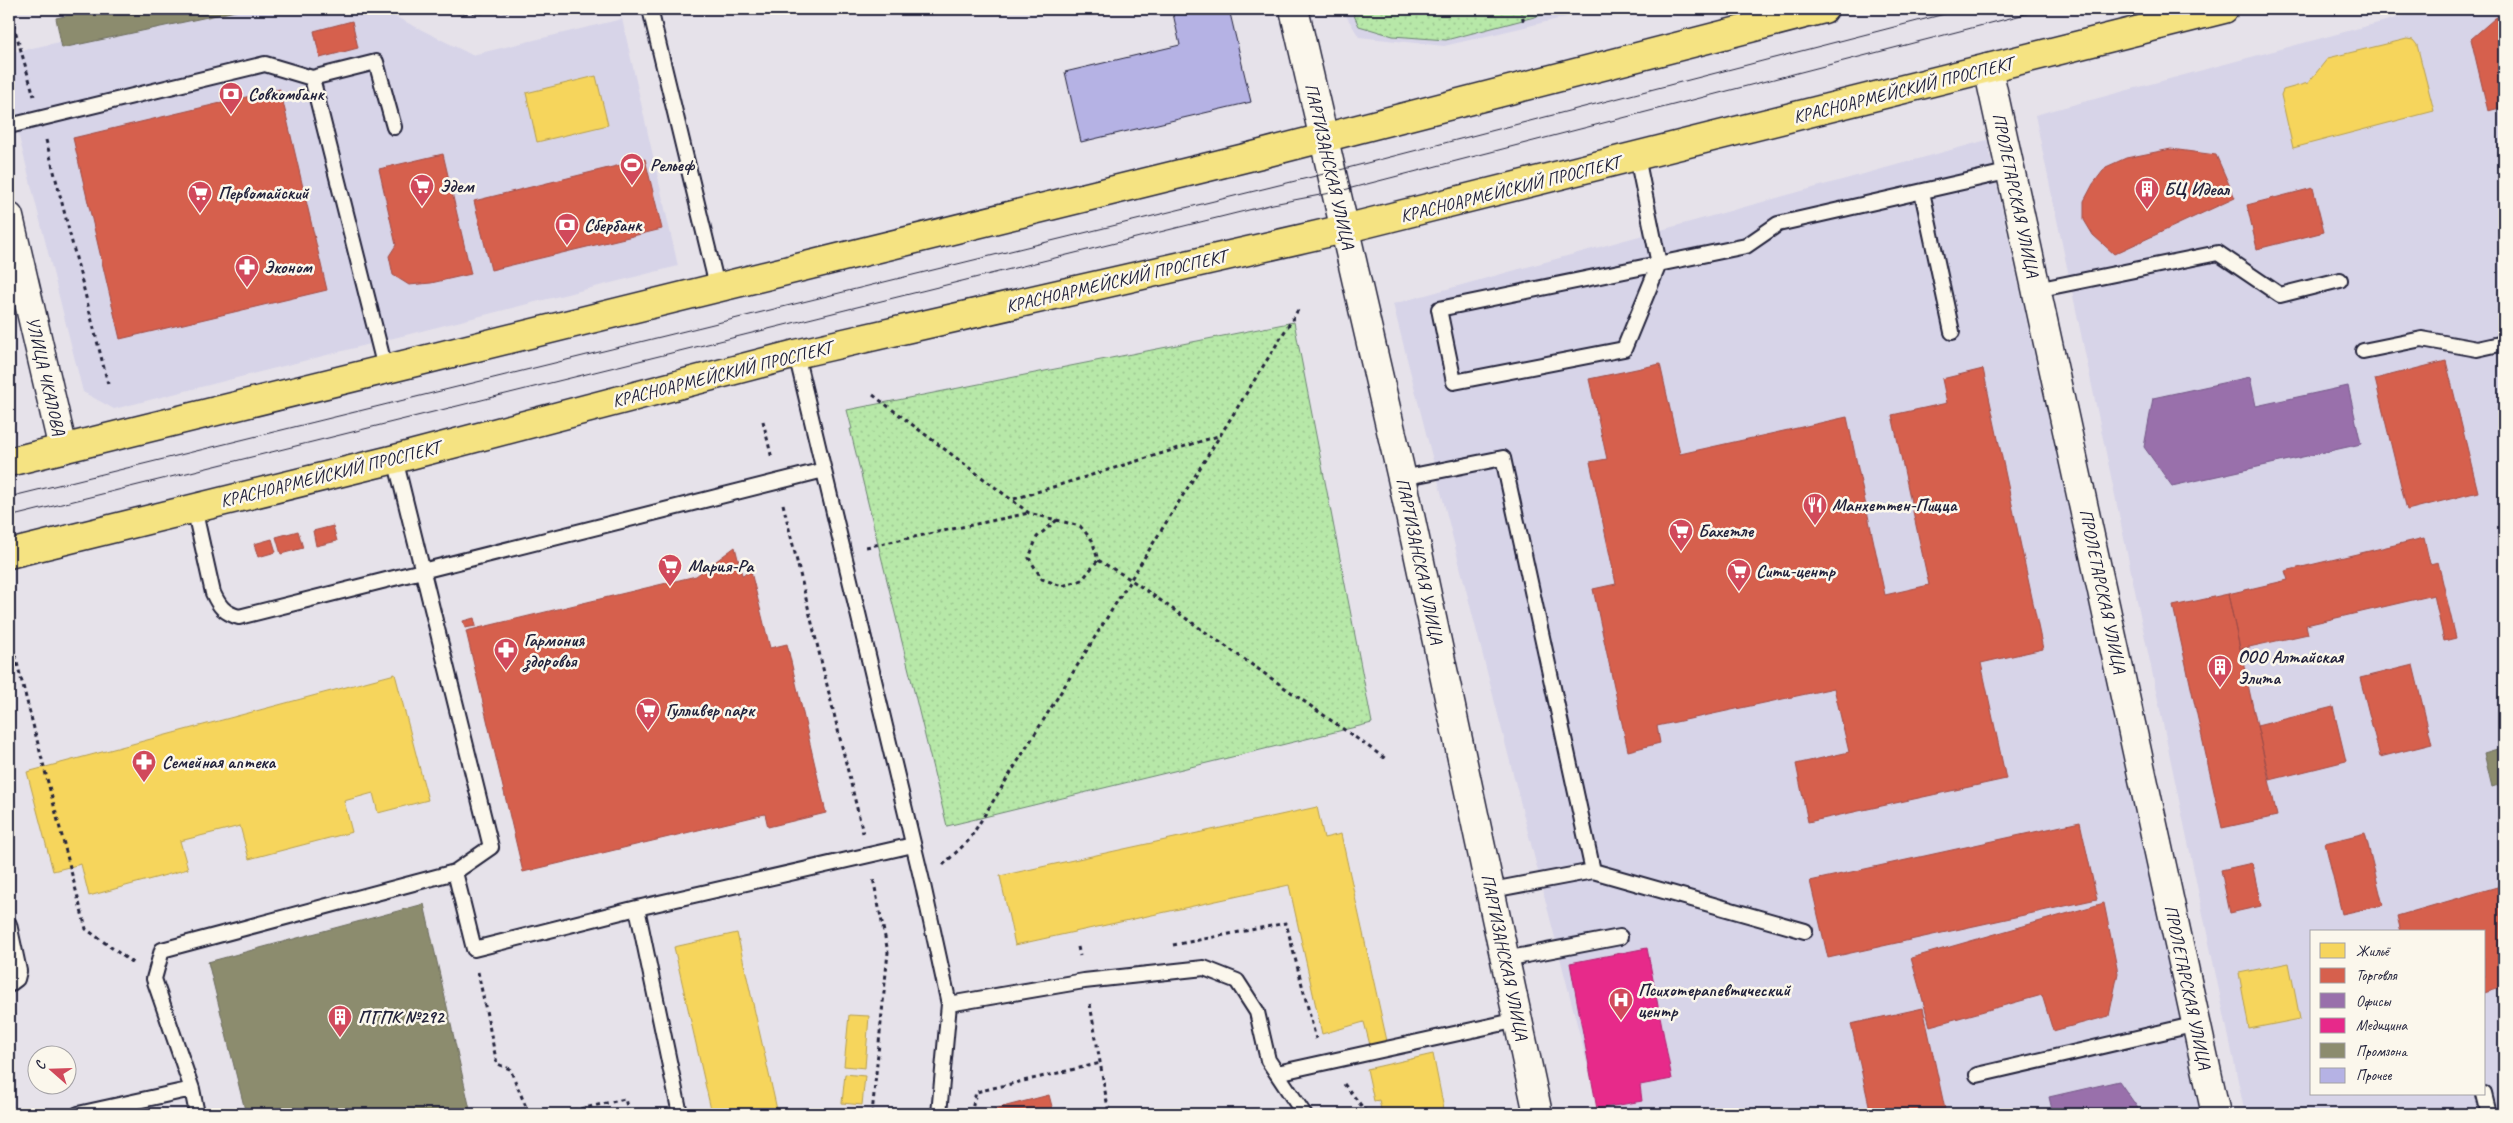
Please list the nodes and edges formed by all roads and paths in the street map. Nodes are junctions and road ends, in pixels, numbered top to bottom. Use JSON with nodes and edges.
{"nodes":[{"id":1,"x":9,"y":9,"type":"edge"},
{"id":2,"x":424,"y":9,"type":"edge"},
{"id":3,"x":545,"y":9,"type":"edge"},
{"id":4,"x":650,"y":9,"type":"edge"},
{"id":5,"x":1294,"y":9,"type":"edge"},
{"id":6,"x":1521,"y":9,"type":"edge"},
{"id":7,"x":1824,"y":9,"type":"edge"},
{"id":8,"x":2217,"y":10,"type":"edge"},
{"id":9,"x":1524,"y":24,"type":"dead end"},
{"id":10,"x":1988,"y":68,"type":"junction"},
{"id":11,"x":312,"y":78,"type":"junction"},
{"id":12,"x":40,"y":118,"type":"junction"},
{"id":13,"x":9,"y":126,"type":"edge"},
{"id":14,"x":394,"y":127,"type":"dead end"},
{"id":15,"x":1325,"y":138,"type":"junction"},
{"id":16,"x":1637,"y":158,"type":"junction"},
{"id":17,"x":2011,"y":171,"type":"junction"},
{"id":18,"x":1922,"y":192,"type":"junction"},
{"id":19,"x":9,"y":217,"type":"edge"},
{"id":20,"x":1344,"y":229,"type":"junction"},
{"id":21,"x":1659,"y":264,"type":"junction"},
{"id":22,"x":2340,"y":280,"type":"dead end"},
{"id":23,"x":717,"y":286,"type":"junction"},
{"id":24,"x":2036,"y":290,"type":"junction"},
{"id":25,"x":1298,"y":310,"type":"dead end"},
{"id":26,"x":1952,"y":332,"type":"dead end"},
{"id":27,"x":2504,"y":343,"type":"edge"},
{"id":28,"x":2363,"y":351,"type":"dead end"},
{"id":29,"x":796,"y":354,"type":"junction"},
{"id":30,"x":385,"y":368,"type":"junction"},
{"id":31,"x":108,"y":384,"type":"dead end"},
{"id":32,"x":873,"y":395,"type":"dead end"},
{"id":33,"x":763,"y":420,"type":"dead end"},
{"id":34,"x":1218,"y":436,"type":"junction"},
{"id":35,"x":63,"y":449,"type":"junction"},
{"id":36,"x":395,"y":459,"type":"junction"},
{"id":37,"x":9,"y":462,"type":"edge"},
{"id":38,"x":824,"y":470,"type":"junction"},
{"id":39,"x":1402,"y":478,"type":"junction"},
{"id":40,"x":778,"y":481,"type":"junction"},
{"id":41,"x":1013,"y":499,"type":"junction"},
{"id":42,"x":194,"y":508,"type":"junction"},
{"id":43,"x":1029,"y":513,"type":"junction"},
{"id":44,"x":1057,"y":520,"type":"junction"},
{"id":45,"x":844,"y":552,"type":"junction"},
{"id":46,"x":9,"y":554,"type":"edge"},
{"id":47,"x":1098,"y":560,"type":"junction"},
{"id":48,"x":423,"y":571,"type":"junction"},
{"id":49,"x":1130,"y":579,"type":"junction"},
{"id":50,"x":9,"y":632,"type":"edge"},
{"id":51,"x":1386,"y":759,"type":"dead end"},
{"id":52,"x":913,"y":845,"type":"junction"},
{"id":53,"x":868,"y":855,"type":"junction"},
{"id":54,"x":1593,"y":871,"type":"junction"},
{"id":55,"x":455,"y":872,"type":"junction"},
{"id":56,"x":923,"y":885,"type":"junction"},
{"id":57,"x":1492,"y":890,"type":"junction"},
{"id":58,"x":637,"y":908,"type":"junction"},
{"id":59,"x":9,"y":924,"type":"edge"},
{"id":60,"x":1805,"y":931,"type":"dead end"},
{"id":61,"x":1620,"y":937,"type":"dead end"},
{"id":62,"x":1078,"y":947,"type":"dead end"},
{"id":63,"x":474,"y":948,"type":"junction"},
{"id":64,"x":1505,"y":959,"type":"junction"},
{"id":65,"x":154,"y":979,"type":"junction"},
{"id":66,"x":1084,"y":981,"type":"junction"},
{"id":67,"x":9,"y":985,"type":"edge"},
{"id":68,"x":949,"y":1004,"type":"junction"},
{"id":69,"x":1518,"y":1020,"type":"junction"},
{"id":70,"x":2197,"y":1024,"type":"junction"},
{"id":71,"x":1101,"y":1063,"type":"junction"},
{"id":72,"x":1277,"y":1073,"type":"junction"},
{"id":73,"x":1977,"y":1075,"type":"dead end"},
{"id":74,"x":192,"y":1089,"type":"junction"},
{"id":75,"x":2484,"y":1096,"type":"edge"},
{"id":76,"x":528,"y":1113,"type":"edge"},
{"id":77,"x":78,"y":1114,"type":"edge"},
{"id":78,"x":197,"y":1114,"type":"edge"},
{"id":79,"x":517,"y":1114,"type":"edge"},
{"id":80,"x":557,"y":1114,"type":"edge"},
{"id":81,"x":628,"y":1114,"type":"edge"},
{"id":82,"x":680,"y":1114,"type":"edge"},
{"id":83,"x":872,"y":1114,"type":"edge"},
{"id":84,"x":939,"y":1114,"type":"edge"},
{"id":85,"x":971,"y":1114,"type":"edge"},
{"id":86,"x":1109,"y":1114,"type":"edge"},
{"id":87,"x":1304,"y":1114,"type":"edge"},
{"id":88,"x":1538,"y":1114,"type":"edge"},
{"id":89,"x":2216,"y":1114,"type":"edge"},
{"id":90,"x":2489,"y":1114,"type":"edge"}],
"edges":[{"from":1,"to":12,"type":"path"},
{"from":2,"to":3,"type":"path"},
{"from":4,"to":23,"type":"lane"},
{"from":5,"to":15,"type":"street","name":"ПАРТИЗАНСКАЯ УЛИЦА"},
{"from":6,"to":9,"type":"path"},
{"from":7,"to":15,"type":"main road"},
{"from":8,"to":10,"type":"main road","name":"КРАСНОАРМЕЙСКИЙ ПРОСПЕКТ"},
{"from":10,"to":16,"type":"main road","name":"КРАСНОАРМЕЙСКИЙ ПРОСПЕКТ"},
{"from":10,"to":17,"type":"street","name":"ПРОЛЕТАРСКАЯ УЛИЦА"},
{"from":11,"to":12,"type":"lane"},
{"from":11,"to":14,"type":"lane"},
{"from":11,"to":30,"type":"lane"},
{"from":12,"to":13,"type":"lane"},
{"from":12,"to":31,"type":"path"},
{"from":15,"to":20,"type":"street","name":"ПАРТИЗАНСКАЯ УЛИЦА"},
{"from":15,"to":23,"type":"main road"},
{"from":16,"to":20,"type":"main road","name":"КРАСНОАРМЕЙСКИЙ ПРОСПЕКТ"},
{"from":16,"to":21,"type":"lane"},
{"from":17,"to":18,"type":"lane"},
{"from":17,"to":24,"type":"street","name":"ПРОЛЕТАРСКАЯ УЛИЦА"},
{"from":18,"to":21,"type":"lane"},
{"from":18,"to":26,"type":"lane"},
{"from":19,"to":35,"type":"street","name":"УЛИЦА ЧКАЛОВА"},
{"from":20,"to":29,"type":"main road","name":"КРАСНОАРМЕЙСКИЙ ПРОСПЕКТ"},
{"from":20,"to":39,"type":"street","name":"ПАРТИЗАНСКАЯ УЛИЦА"},
{"from":21,"to":21,"type":"lane"},
{"from":22,"to":24,"type":"lane"},
{"from":23,"to":30,"type":"main road"},
{"from":24,"to":70,"type":"street","name":"ПРОЛЕТАРСКАЯ УЛИЦА"},
{"from":25,"to":34,"type":"path"},
{"from":27,"to":28,"type":"lane"},
{"from":29,"to":36,"type":"main road","name":"КРАСНОАРМЕЙСКИЙ ПРОСПЕКТ"},
{"from":29,"to":38,"type":"lane"},
{"from":30,"to":35,"type":"main road"},
{"from":32,"to":41,"type":"path"},
{"from":33,"to":40,"type":"path"},
{"from":34,"to":41,"type":"path"},
{"from":34,"to":49,"type":"path"},
{"from":35,"to":37,"type":"main road"},
{"from":36,"to":42,"type":"main road","name":"КРАСНОАРМЕЙСКИЙ ПРОСПЕКТ"},
{"from":36,"to":48,"type":"lane"},
{"from":38,"to":40,"type":"lane"},
{"from":38,"to":45,"type":"lane"},
{"from":39,"to":54,"type":"lane"},
{"from":39,"to":57,"type":"street","name":"ПАРТИЗАНСКАЯ УЛИЦА"},
{"from":40,"to":48,"type":"lane"},
{"from":40,"to":53,"type":"path"},
{"from":41,"to":43,"type":"path"},
{"from":42,"to":46,"type":"main road","name":"КРАСНОАРМЕЙСКИЙ ПРОСПЕКТ"},
{"from":42,"to":48,"type":"lane"},
{"from":43,"to":44,"type":"path"},
{"from":43,"to":45,"type":"path"},
{"from":44,"to":47,"type":"path"},
{"from":44,"to":47,"type":"path"},
{"from":45,"to":52,"type":"lane"},
{"from":47,"to":49,"type":"path"},
{"from":48,"to":55,"type":"lane"},
{"from":49,"to":51,"type":"path"},
{"from":49,"to":56,"type":"path"},
{"from":50,"to":65,"type":"path"},
{"from":52,"to":53,"type":"lane"},
{"from":52,"to":56,"type":"lane"},
{"from":53,"to":58,"type":"lane"},
{"from":53,"to":83,"type":"path"},
{"from":54,"to":57,"type":"lane"},
{"from":54,"to":60,"type":"lane"},
{"from":55,"to":63,"type":"lane"},
{"from":55,"to":65,"type":"lane"},
{"from":56,"to":68,"type":"lane"},
{"from":57,"to":64,"type":"street","name":"ПАРТИЗАНСКАЯ УЛИЦА"},
{"from":58,"to":63,"type":"lane"},
{"from":58,"to":82,"type":"lane"},
{"from":59,"to":67,"type":"lane"},
{"from":61,"to":64,"type":"lane"},
{"from":62,"to":66,"type":"path"},
{"from":63,"to":76,"type":"path"},
{"from":64,"to":69,"type":"street","name":"ПАРТИЗАНСКАЯ УЛИЦА"},
{"from":65,"to":74,"type":"lane"},
{"from":66,"to":68,"type":"lane"},
{"from":66,"to":71,"type":"path"},
{"from":66,"to":72,"type":"lane"},
{"from":68,"to":84,"type":"lane"},
{"from":69,"to":72,"type":"lane"},
{"from":69,"to":88,"type":"street","name":"ПАРТИЗАНСКАЯ УЛИЦА"},
{"from":70,"to":73,"type":"lane"},
{"from":70,"to":89,"type":"street","name":"ПРОЛЕТАРСКАЯ УЛИЦА"},
{"from":71,"to":85,"type":"path"},
{"from":71,"to":86,"type":"path"},
{"from":72,"to":87,"type":"lane"},
{"from":74,"to":77,"type":"lane"},
{"from":74,"to":78,"type":"lane"},
{"from":75,"to":90,"type":"lane"},
{"from":76,"to":79,"type":"path"},
{"from":80,"to":81,"type":"path"}]}
